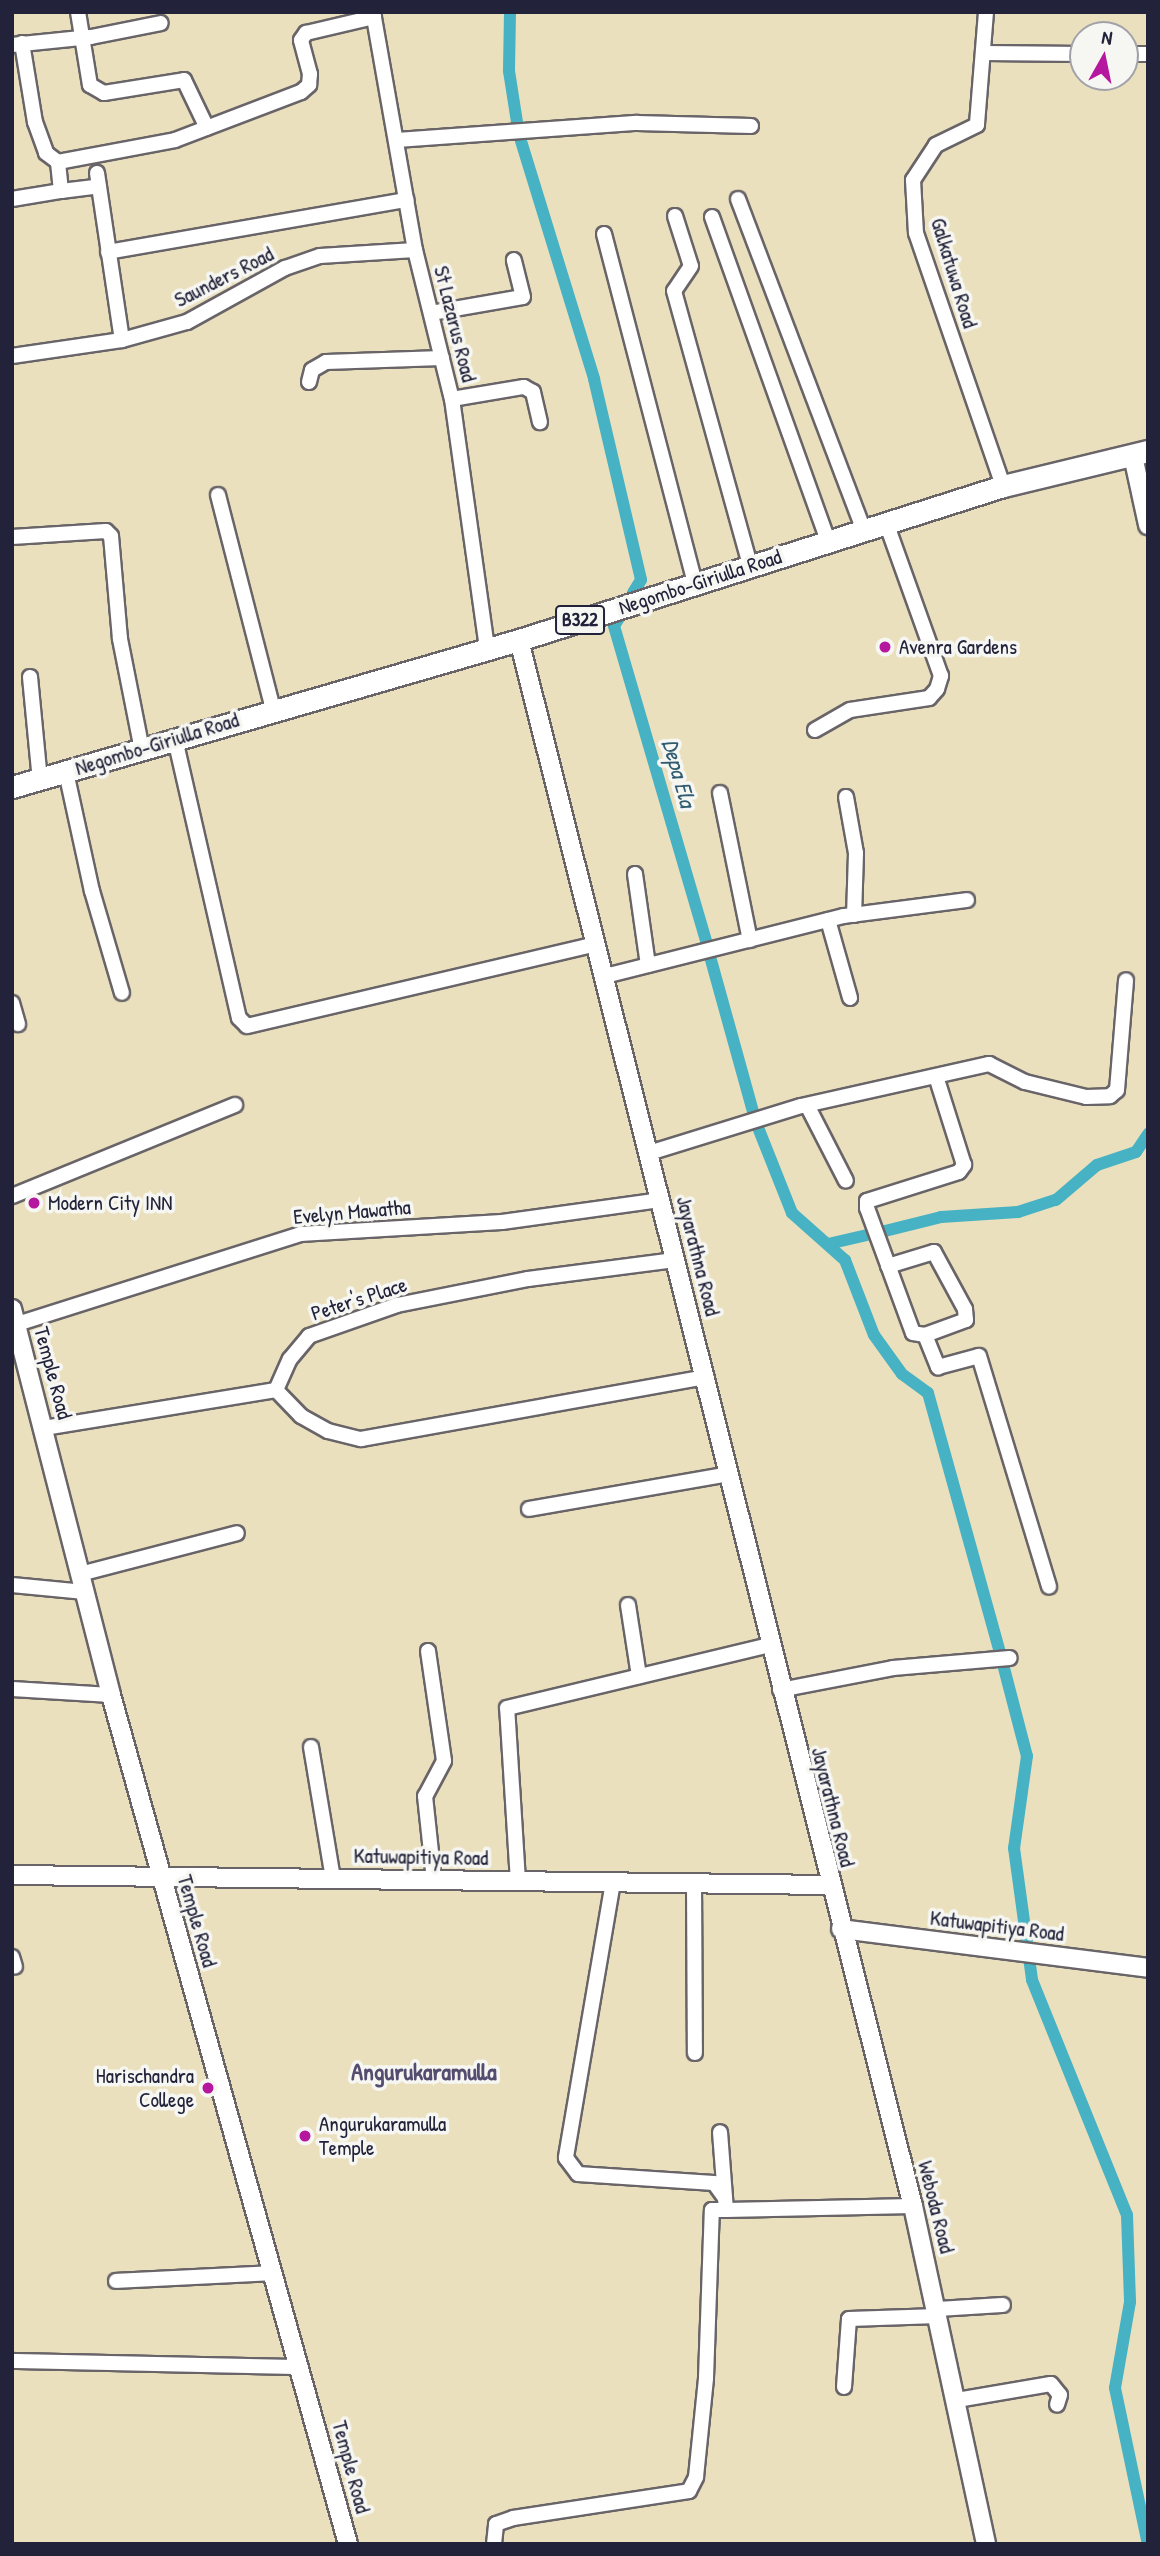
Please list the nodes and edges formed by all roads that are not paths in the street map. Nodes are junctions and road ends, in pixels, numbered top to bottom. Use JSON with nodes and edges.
{"nodes":[{"id":1,"x":78,"y":12,"type":"edge"},
{"id":2,"x":986,"y":12,"type":"edge"},
{"id":3,"x":374,"y":14,"type":"edge"},
{"id":4,"x":161,"y":23,"type":"dead end"},
{"id":5,"x":83,"y":38,"type":"junction"},
{"id":6,"x":17,"y":44,"type":"edge"},
{"id":7,"x":985,"y":53,"type":"junction"},
{"id":8,"x":1069,"y":54,"type":"edge"},
{"id":9,"x":751,"y":126,"type":"dead end"},
{"id":10,"x":206,"y":128,"type":"junction"},
{"id":11,"x":397,"y":140,"type":"junction"},
{"id":12,"x":58,"y":162,"type":"junction"},
{"id":13,"x":61,"y":191,"type":"junction"},
{"id":14,"x":12,"y":198,"type":"edge"},
{"id":15,"x":738,"y":199,"type":"dead end"},
{"id":16,"x":407,"y":200,"type":"junction"},
{"id":17,"x":675,"y":216,"type":"dead end"},
{"id":18,"x":712,"y":217,"type":"dead end"},
{"id":19,"x":604,"y":234,"type":"dead end"},
{"id":20,"x":415,"y":250,"type":"junction"},
{"id":21,"x":108,"y":252,"type":"junction"},
{"id":22,"x":514,"y":260,"type":"dead end"},
{"id":23,"x":431,"y":313,"type":"junction"},
{"id":24,"x":122,"y":340,"type":"junction"},
{"id":25,"x":12,"y":356,"type":"edge"},
{"id":26,"x":442,"y":358,"type":"junction"},
{"id":27,"x":309,"y":382,"type":"dead end"},
{"id":28,"x":452,"y":399,"type":"junction"},
{"id":29,"x":540,"y":422,"type":"dead end"},
{"id":30,"x":1140,"y":453,"type":"edge"},
{"id":31,"x":1003,"y":486,"type":"junction"},
{"id":32,"x":218,"y":495,"type":"dead end"},
{"id":33,"x":887,"y":522,"type":"junction"},
{"id":34,"x":1148,"y":525,"type":"edge"},
{"id":35,"x":864,"y":530,"type":"junction"},
{"id":36,"x":12,"y":537,"type":"edge"},
{"id":37,"x":827,"y":540,"type":"junction"},
{"id":38,"x":750,"y":565,"type":"junction"},
{"id":39,"x":695,"y":583,"type":"junction"},
{"id":40,"x":519,"y":640,"type":"junction"},
{"id":41,"x":487,"y":647,"type":"junction"},
{"id":42,"x":30,"y":677,"type":"dead end"},
{"id":43,"x":273,"y":709,"type":"junction"},
{"id":44,"x":815,"y":730,"type":"dead end"},
{"id":45,"x":175,"y":739,"type":"junction"},
{"id":46,"x":142,"y":750,"type":"junction"},
{"id":47,"x":66,"y":772,"type":"junction"},
{"id":48,"x":40,"y":780,"type":"junction"},
{"id":49,"x":12,"y":788,"type":"edge"},
{"id":50,"x":720,"y":793,"type":"dead end"},
{"id":51,"x":846,"y":797,"type":"dead end"},
{"id":52,"x":635,"y":874,"type":"dead end"},
{"id":53,"x":967,"y":900,"type":"dead end"},
{"id":54,"x":855,"y":915,"type":"junction"},
{"id":55,"x":828,"y":920,"type":"junction"},
{"id":56,"x":750,"y":940,"type":"junction"},
{"id":57,"x":597,"y":944,"type":"junction"},
{"id":58,"x":648,"y":965,"type":"junction"},
{"id":59,"x":605,"y":976,"type":"junction"},
{"id":60,"x":1126,"y":980,"type":"dead end"},
{"id":61,"x":122,"y":993,"type":"dead end"},
{"id":62,"x":850,"y":998,"type":"dead end"},
{"id":63,"x":12,"y":1003,"type":"edge"},
{"id":64,"x":18,"y":1024,"type":"dead end"},
{"id":65,"x":936,"y":1076,"type":"junction"},
{"id":66,"x":235,"y":1105,"type":"dead end"},
{"id":67,"x":807,"y":1105,"type":"junction"},
{"id":68,"x":649,"y":1153,"type":"junction"},
{"id":69,"x":846,"y":1181,"type":"dead end"},
{"id":70,"x":12,"y":1196,"type":"edge"},
{"id":71,"x":661,"y":1200,"type":"junction"},
{"id":72,"x":674,"y":1260,"type":"junction"},
{"id":73,"x":888,"y":1266,"type":"junction"},
{"id":74,"x":15,"y":1317,"type":"edge"},
{"id":75,"x":925,"y":1335,"type":"junction"},
{"id":76,"x":18,"y":1351,"type":"edge"},
{"id":77,"x":706,"y":1377,"type":"junction"},
{"id":78,"x":276,"y":1390,"type":"junction"},
{"id":79,"x":44,"y":1429,"type":"junction"},
{"id":80,"x":729,"y":1474,"type":"junction"},
{"id":81,"x":529,"y":1509,"type":"dead end"},
{"id":82,"x":237,"y":1533,"type":"dead end"},
{"id":83,"x":80,"y":1574,"type":"junction"},
{"id":84,"x":12,"y":1585,"type":"edge"},
{"id":85,"x":1049,"y":1587,"type":"dead end"},
{"id":86,"x":85,"y":1592,"type":"junction"},
{"id":87,"x":628,"y":1605,"type":"dead end"},
{"id":88,"x":769,"y":1644,"type":"junction"},
{"id":89,"x":428,"y":1651,"type":"dead end"},
{"id":90,"x":1010,"y":1658,"type":"dead end"},
{"id":91,"x":639,"y":1676,"type":"junction"},
{"id":92,"x":12,"y":1689,"type":"edge"},
{"id":93,"x":780,"y":1690,"type":"junction"},
{"id":94,"x":111,"y":1695,"type":"junction"},
{"id":95,"x":311,"y":1747,"type":"dead end"},
{"id":96,"x":12,"y":1875,"type":"edge"},
{"id":97,"x":160,"y":1875,"type":"junction"},
{"id":98,"x":333,"y":1878,"type":"junction"},
{"id":99,"x":434,"y":1880,"type":"junction"},
{"id":100,"x":518,"y":1881,"type":"junction"},
{"id":101,"x":694,"y":1881,"type":"junction"},
{"id":102,"x":613,"y":1882,"type":"junction"},
{"id":103,"x":829,"y":1885,"type":"junction"},
{"id":104,"x":841,"y":1929,"type":"junction"},
{"id":105,"x":1148,"y":1968,"type":"edge"},
{"id":106,"x":695,"y":2053,"type":"dead end"},
{"id":107,"x":720,"y":2132,"type":"dead end"},
{"id":108,"x":725,"y":2204,"type":"junction"},
{"id":109,"x":913,"y":2206,"type":"junction"},
{"id":110,"x":273,"y":2273,"type":"junction"},
{"id":111,"x":116,"y":2281,"type":"dead end"},
{"id":112,"x":1003,"y":2305,"type":"dead end"},
{"id":113,"x":938,"y":2313,"type":"junction"},
{"id":114,"x":12,"y":2361,"type":"edge"},
{"id":115,"x":299,"y":2367,"type":"junction"},
{"id":116,"x":844,"y":2387,"type":"dead end"},
{"id":117,"x":957,"y":2400,"type":"junction"},
{"id":118,"x":1058,"y":2405,"type":"dead end"},
{"id":119,"x":348,"y":2544,"type":"edge"},
{"id":120,"x":494,"y":2544,"type":"edge"},
{"id":121,"x":986,"y":2544,"type":"edge"}],
"edges":[{"from":1,"to":5,"type":"street"},
{"from":2,"to":7,"type":"street","name":"Galkatuwa Road"},
{"from":3,"to":10,"type":"street"},
{"from":3,"to":11,"type":"street","name":"St Lazarus Road"},
{"from":4,"to":5,"type":"street"},
{"from":5,"to":6,"type":"street"},
{"from":5,"to":10,"type":"street"},
{"from":6,"to":12,"type":"street"},
{"from":7,"to":8,"type":"street"},
{"from":7,"to":31,"type":"street","name":"Galkatuwa Road"},
{"from":9,"to":11,"type":"street"},
{"from":10,"to":12,"type":"street"},
{"from":11,"to":16,"type":"street","name":"St Lazarus Road"},
{"from":12,"to":13,"type":"street"},
{"from":13,"to":14,"type":"street"},
{"from":13,"to":21,"type":"street"},
{"from":15,"to":35,"type":"street"},
{"from":16,"to":20,"type":"street","name":"St Lazarus Road"},
{"from":16,"to":21,"type":"street"},
{"from":17,"to":38,"type":"street"},
{"from":18,"to":37,"type":"street"},
{"from":19,"to":39,"type":"street"},
{"from":20,"to":23,"type":"street","name":"St Lazarus Road"},
{"from":20,"to":24,"type":"street","name":"Saunders Road"},
{"from":21,"to":24,"type":"street"},
{"from":22,"to":23,"type":"street"},
{"from":23,"to":26,"type":"street","name":"St Lazarus Road"},
{"from":24,"to":25,"type":"street","name":"Saunders Road"},
{"from":26,"to":27,"type":"street"},
{"from":26,"to":28,"type":"street","name":"St Lazarus Road"},
{"from":28,"to":29,"type":"street"},
{"from":28,"to":41,"type":"street","name":"St Lazarus Road"},
{"from":30,"to":31,"type":"main road","name":"Negombo-Giriulla Road","number":"B322"},
{"from":30,"to":34,"type":"street"},
{"from":31,"to":33,"type":"main road","name":"Negombo-Giriulla Road","number":"B322"},
{"from":32,"to":43,"type":"street"},
{"from":33,"to":35,"type":"main road","name":"Negombo-Giriulla Road","number":"B322"},
{"from":33,"to":44,"type":"street"},
{"from":35,"to":37,"type":"main road","name":"Negombo-Giriulla Road","number":"B322"},
{"from":36,"to":46,"type":"street"},
{"from":37,"to":38,"type":"main road","name":"Negombo-Giriulla Road","number":"B322"},
{"from":38,"to":39,"type":"main road","name":"Negombo-Giriulla Road","number":"B322"},
{"from":39,"to":40,"type":"main road","name":"Negombo-Giriulla Road","number":"B322"},
{"from":40,"to":41,"type":"main road","name":"Negombo-Giriulla Road","number":"B322"},
{"from":40,"to":57,"type":"street","name":"Jayarathna Road"},
{"from":41,"to":43,"type":"main road","name":"Negombo-Giriulla Road","number":"B322"},
{"from":42,"to":48,"type":"street"},
{"from":43,"to":45,"type":"main road","name":"Negombo-Giriulla Road","number":"B322"},
{"from":45,"to":46,"type":"main road","name":"Negombo-Giriulla Road","number":"B322"},
{"from":45,"to":57,"type":"street"},
{"from":46,"to":47,"type":"main road","name":"Negombo-Giriulla Road","number":"B322"},
{"from":47,"to":48,"type":"main road","name":"Negombo-Giriulla Road","number":"B322"},
{"from":47,"to":61,"type":"street"},
{"from":48,"to":49,"type":"main road","name":"Negombo-Giriulla Road","number":"B322"},
{"from":50,"to":56,"type":"street"},
{"from":51,"to":54,"type":"street"},
{"from":52,"to":58,"type":"street"},
{"from":53,"to":54,"type":"street"},
{"from":54,"to":55,"type":"street"},
{"from":55,"to":56,"type":"street"},
{"from":55,"to":62,"type":"street"},
{"from":56,"to":58,"type":"street"},
{"from":57,"to":59,"type":"street","name":"Jayarathna Road"},
{"from":58,"to":59,"type":"street"},
{"from":59,"to":68,"type":"street","name":"Jayarathna Road"},
{"from":60,"to":65,"type":"street"},
{"from":63,"to":64,"type":"street"},
{"from":65,"to":67,"type":"street"},
{"from":65,"to":73,"type":"street"},
{"from":66,"to":70,"type":"street"},
{"from":67,"to":68,"type":"street"},
{"from":67,"to":69,"type":"street"},
{"from":68,"to":71,"type":"street","name":"Jayarathna Road"},
{"from":71,"to":72,"type":"street","name":"Jayarathna Road"},
{"from":71,"to":74,"type":"street","name":"Evelyn Mawatha"},
{"from":72,"to":77,"type":"street","name":"Jayarathna Road"},
{"from":72,"to":78,"type":"street","name":"Peter's Place"},
{"from":73,"to":75,"type":"street"},
{"from":73,"to":75,"type":"street"},
{"from":74,"to":76,"type":"street","name":"Temple Road"},
{"from":75,"to":85,"type":"street"},
{"from":76,"to":79,"type":"street","name":"Temple Road"},
{"from":77,"to":78,"type":"street"},
{"from":77,"to":80,"type":"street","name":"Jayarathna Road"},
{"from":78,"to":79,"type":"street"},
{"from":79,"to":83,"type":"street","name":"Temple Road"},
{"from":80,"to":81,"type":"street"},
{"from":80,"to":88,"type":"street","name":"Jayarathna Road"},
{"from":82,"to":83,"type":"street"},
{"from":83,"to":86,"type":"street","name":"Temple Road"},
{"from":84,"to":86,"type":"street"},
{"from":86,"to":94,"type":"street","name":"Temple Road"},
{"from":87,"to":91,"type":"street"},
{"from":88,"to":91,"type":"street"},
{"from":88,"to":93,"type":"street","name":"Jayarathna Road"},
{"from":89,"to":99,"type":"street"},
{"from":90,"to":93,"type":"street"},
{"from":91,"to":100,"type":"street"},
{"from":92,"to":94,"type":"street"},
{"from":93,"to":103,"type":"street","name":"Jayarathna Road"},
{"from":94,"to":97,"type":"street","name":"Temple Road"},
{"from":95,"to":98,"type":"street"},
{"from":96,"to":97,"type":"street","name":"Katuwapitiya Road"},
{"from":97,"to":98,"type":"street","name":"Katuwapitiya Road"},
{"from":97,"to":110,"type":"street","name":"Temple Road"},
{"from":98,"to":99,"type":"street","name":"Katuwapitiya Road"},
{"from":99,"to":100,"type":"street","name":"Katuwapitiya Road"},
{"from":100,"to":102,"type":"street","name":"Katuwapitiya Road"},
{"from":101,"to":102,"type":"street","name":"Katuwapitiya Road"},
{"from":101,"to":103,"type":"street","name":"Katuwapitiya Road"},
{"from":101,"to":106,"type":"street"},
{"from":102,"to":108,"type":"street"},
{"from":103,"to":104,"type":"street","name":"Weboda Road"},
{"from":104,"to":105,"type":"street","name":"Katuwapitiya Road"},
{"from":104,"to":109,"type":"street","name":"Weboda Road"},
{"from":107,"to":108,"type":"street"},
{"from":108,"to":109,"type":"street"},
{"from":108,"to":120,"type":"street"},
{"from":109,"to":113,"type":"street","name":"Weboda Road"},
{"from":110,"to":111,"type":"street"},
{"from":110,"to":115,"type":"street","name":"Temple Road"},
{"from":112,"to":113,"type":"street"},
{"from":113,"to":116,"type":"street"},
{"from":113,"to":117,"type":"street","name":"Weboda Road"},
{"from":114,"to":115,"type":"street"},
{"from":115,"to":119,"type":"street","name":"Temple Road"},
{"from":117,"to":118,"type":"street"},
{"from":117,"to":121,"type":"street","name":"Weboda Road"}]}
